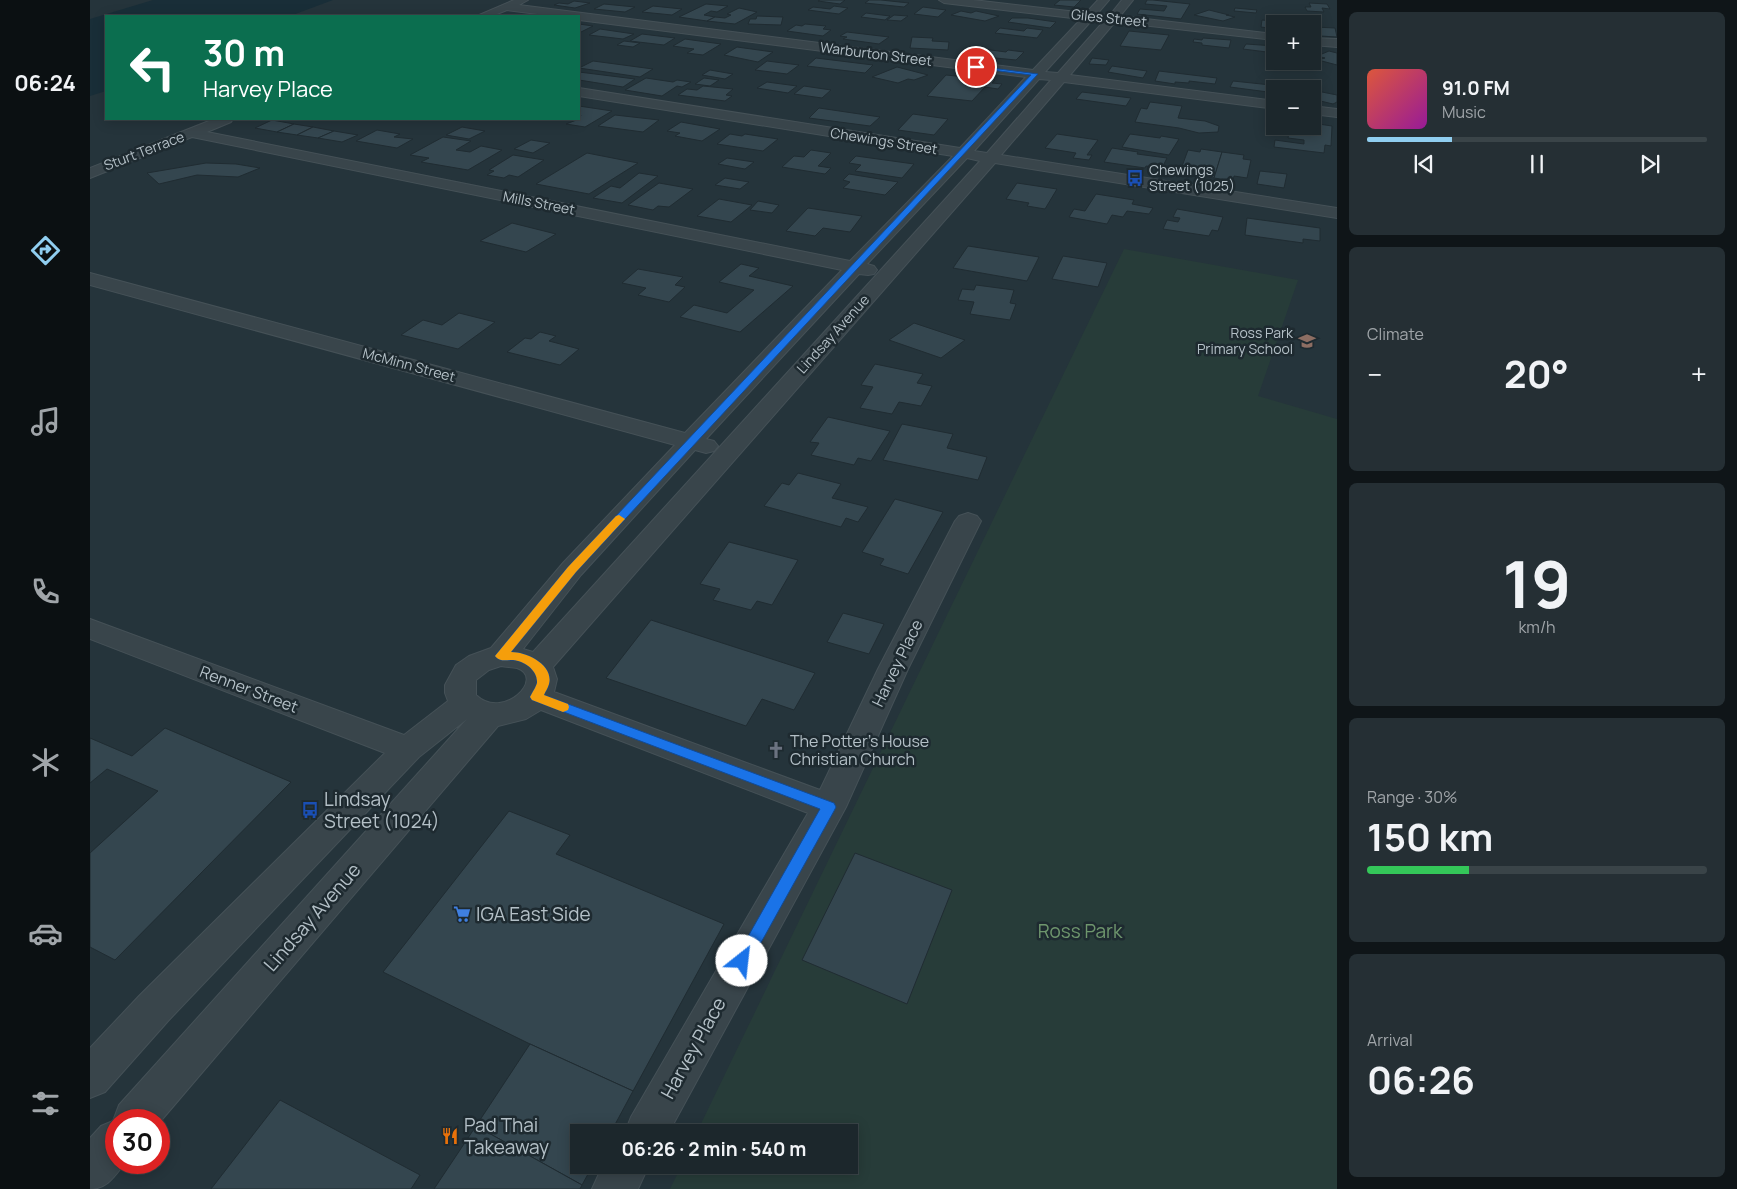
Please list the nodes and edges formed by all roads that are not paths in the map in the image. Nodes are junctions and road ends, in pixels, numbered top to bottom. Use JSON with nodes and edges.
{"nodes":[{"id":1,"x":523,"y":0,"type":"edge"},
{"id":2,"x":944,"y":0,"type":"edge"},
{"id":3,"x":1128,"y":0,"type":"edge"},
{"id":4,"x":506,"y":7,"type":"junction"},
{"id":5,"x":1108,"y":9,"type":"edge"},
{"id":6,"x":486,"y":15,"type":"edge"},
{"id":7,"x":569,"y":15,"type":"edge"},
{"id":8,"x":580,"y":16,"type":"edge"},
{"id":9,"x":1089,"y":16,"type":"junction"},
{"id":10,"x":1266,"y":35,"type":"edge"},
{"id":11,"x":1321,"y":42,"type":"edge"},
{"id":12,"x":1337,"y":43,"type":"edge"},
{"id":13,"x":1035,"y":74,"type":"junction"},
{"id":14,"x":1061,"y":78,"type":"junction"},
{"id":15,"x":580,"y":92,"type":"edge"},
{"id":16,"x":1266,"y":104,"type":"edge"},
{"id":17,"x":1321,"y":111,"type":"edge"},
{"id":18,"x":1337,"y":113,"type":"edge"},
{"id":19,"x":224,"y":120,"type":"edge"},
{"id":20,"x":192,"y":133,"type":"junction"},
{"id":21,"x":963,"y":154,"type":"junction"},
{"id":22,"x":991,"y":158,"type":"junction"},
{"id":23,"x":90,"y":173,"type":"edge"},
{"id":24,"x":1337,"y":213,"type":"edge"},
{"id":25,"x":855,"y":267,"type":"junction"},
{"id":26,"x":887,"y":274,"type":"junction"},
{"id":27,"x":90,"y":279,"type":"edge"},
{"id":28,"x":691,"y":442,"type":"junction"},
{"id":29,"x":726,"y":453,"type":"junction"},
{"id":30,"x":968,"y":521,"type":"dead end"},
{"id":31,"x":90,"y":628,"type":"edge"},
{"id":32,"x":501,"y":656,"type":"junction"},
{"id":33,"x":537,"y":666,"type":"junction"},
{"id":34,"x":537,"y":697,"type":"junction"},
{"id":35,"x":478,"y":709,"type":"junction"},
{"id":36,"x":408,"y":749,"type":"junction"},
{"id":37,"x":829,"y":807,"type":"junction"},
{"id":38,"x":90,"y":1078,"type":"edge"},
{"id":39,"x":143,"y":1109,"type":"edge"},
{"id":40,"x":651,"y":1124,"type":"edge"},
{"id":41,"x":105,"y":1154,"type":"edge"},
{"id":42,"x":90,"y":1171,"type":"edge"},
{"id":43,"x":622,"y":1174,"type":"edge"},
{"id":44,"x":614,"y":1189,"type":"edge"}],
"edges":[{"from":1,"to":4,"type":"street"},
{"from":2,"to":9,"type":"street","name":"Giles Street"},
{"from":3,"to":5,"type":"street","name":"Lindsay Avenue"},
{"from":4,"to":6,"type":"street"},
{"from":4,"to":7,"type":"street","name":"Warburton Street"},
{"from":5,"to":9,"type":"street","name":"Lindsay Avenue"},
{"from":5,"to":10,"type":"street","name":"Giles Street"},
{"from":5,"to":14,"type":"street","name":"Lindsay Avenue"},
{"from":8,"to":13,"type":"street","name":"Warburton Street"},
{"from":9,"to":13,"type":"street","name":"Lindsay Avenue"},
{"from":11,"to":12,"type":"street"},
{"from":13,"to":14,"type":"street","name":"Warburton Street"},
{"from":13,"to":21,"type":"street","name":"Lindsay Avenue"},
{"from":14,"to":16,"type":"street","name":"Warburton Street"},
{"from":14,"to":22,"type":"street","name":"Lindsay Avenue"},
{"from":15,"to":21,"type":"street","name":"Chewings Street"},
{"from":17,"to":18,"type":"street"},
{"from":19,"to":20,"type":"street","name":"Sturt Terrace"},
{"from":20,"to":23,"type":"street","name":"Sturt Terrace"},
{"from":20,"to":25,"type":"street","name":"Mills Street"},
{"from":21,"to":22,"type":"street","name":"Chewings Street"},
{"from":21,"to":25,"type":"street","name":"Lindsay Avenue"},
{"from":22,"to":24,"type":"street","name":"Chewings Street"},
{"from":22,"to":26,"type":"street","name":"Lindsay Avenue"},
{"from":25,"to":26,"type":"street","name":"Mills Street"},
{"from":25,"to":28,"type":"street","name":"Lindsay Avenue"},
{"from":26,"to":29,"type":"street","name":"Lindsay Avenue"},
{"from":27,"to":28,"type":"street","name":"McMinn Street"},
{"from":28,"to":29,"type":"street","name":"McMinn Street"},
{"from":28,"to":32,"type":"street","name":"Lindsay Avenue"},
{"from":29,"to":33,"type":"street","name":"Lindsay Avenue"},
{"from":30,"to":37,"type":"street","name":"Harvey Place"},
{"from":31,"to":36,"type":"street","name":"Renner Street"},
{"from":32,"to":33,"type":"street"},
{"from":32,"to":35,"type":"street"},
{"from":33,"to":34,"type":"street"},
{"from":34,"to":35,"type":"street"},
{"from":34,"to":37,"type":"street"},
{"from":35,"to":36,"type":"street"},
{"from":35,"to":39,"type":"street","name":"Lindsay Avenue"},
{"from":36,"to":38,"type":"street"},
{"from":37,"to":40,"type":"street","name":"Harvey Place"},
{"from":41,"to":42,"type":"street"},
{"from":43,"to":44,"type":"street"}]}
